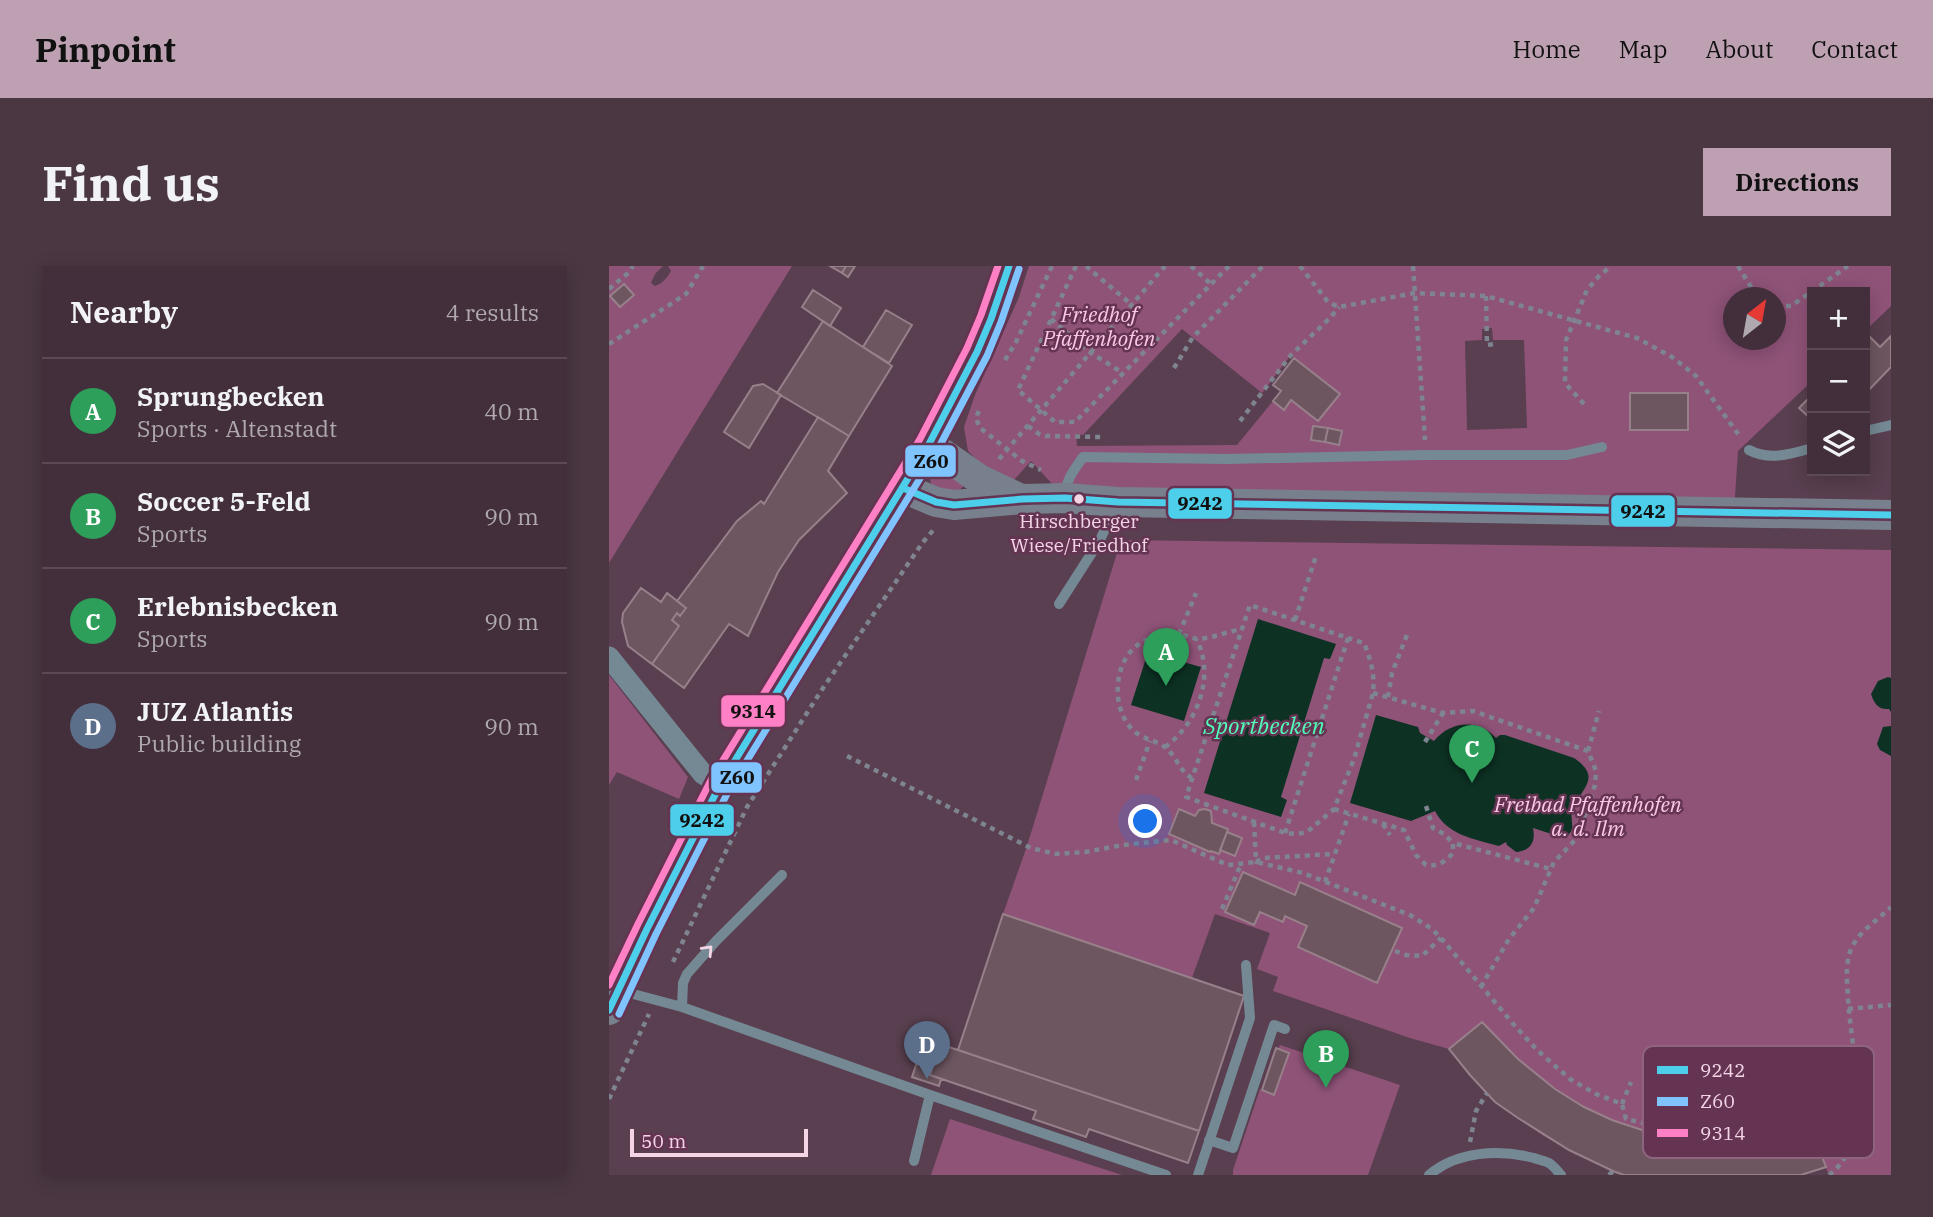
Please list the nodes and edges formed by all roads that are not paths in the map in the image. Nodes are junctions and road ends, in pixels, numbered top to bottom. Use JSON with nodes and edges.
{"nodes":[{"id":1,"x":1009,"y":266,"type":"edge"},
{"id":2,"x":1891,"y":425,"type":"edge"},
{"id":3,"x":1870,"y":429,"type":"edge"},
{"id":4,"x":929,"y":444,"type":"junction"},
{"id":5,"x":1602,"y":447,"type":"dead end"},
{"id":6,"x":1807,"y":449,"type":"edge"},
{"id":7,"x":1749,"y":450,"type":"road end"},
{"id":8,"x":903,"y":488,"type":"junction"},
{"id":9,"x":1066,"y":489,"type":"junction"},
{"id":10,"x":1023,"y":499,"type":"junction"},
{"id":11,"x":1118,"y":502,"type":"junction"},
{"id":12,"x":1891,"y":515,"type":"edge"},
{"id":13,"x":1059,"y":604,"type":"dead end"},
{"id":14,"x":609,"y":657,"type":"edge"},
{"id":15,"x":720,"y":785,"type":"junction"},
{"id":16,"x":782,"y":875,"type":"dead end"},
{"id":17,"x":1246,"y":965,"type":"dead end"},
{"id":18,"x":613,"y":1000,"type":"edge"},
{"id":19,"x":682,"y":1007,"type":"junction"},
{"id":20,"x":1285,"y":1029,"type":"dead end"},
{"id":21,"x":930,"y":1095,"type":"junction"},
{"id":22,"x":1209,"y":1140,"type":"junction"},
{"id":23,"x":914,"y":1161,"type":"dead end"},
{"id":24,"x":1166,"y":1175,"type":"edge"},
{"id":25,"x":1198,"y":1175,"type":"edge"},
{"id":26,"x":1429,"y":1175,"type":"edge"},
{"id":27,"x":1561,"y":1175,"type":"edge"}],
"edges":[{"from":1,"to":4,"type":"street"},
{"from":2,"to":3,"type":"lane"},
{"from":4,"to":8,"type":"street"},
{"from":4,"to":10,"type":"street"},
{"from":5,"to":9,"type":"lane"},
{"from":6,"to":7,"type":"lane"},
{"from":8,"to":10,"type":"street"},
{"from":8,"to":15,"type":"street"},
{"from":9,"to":10,"type":"street"},
{"from":9,"to":11,"type":"street"},
{"from":11,"to":12,"type":"street"},
{"from":11,"to":13,"type":"lane"},
{"from":14,"to":15,"type":"street"},
{"from":15,"to":18,"type":"street"},
{"from":19,"to":16,"type":"lane","one_way":true},
{"from":17,"to":22,"type":"lane"},
{"from":18,"to":19,"type":"lane"},
{"from":19,"to":21,"type":"lane"},
{"from":20,"to":22,"type":"lane"},
{"from":21,"to":23,"type":"lane"},
{"from":21,"to":24,"type":"lane"},
{"from":22,"to":25,"type":"lane"},
{"from":26,"to":27,"type":"lane"}]}
